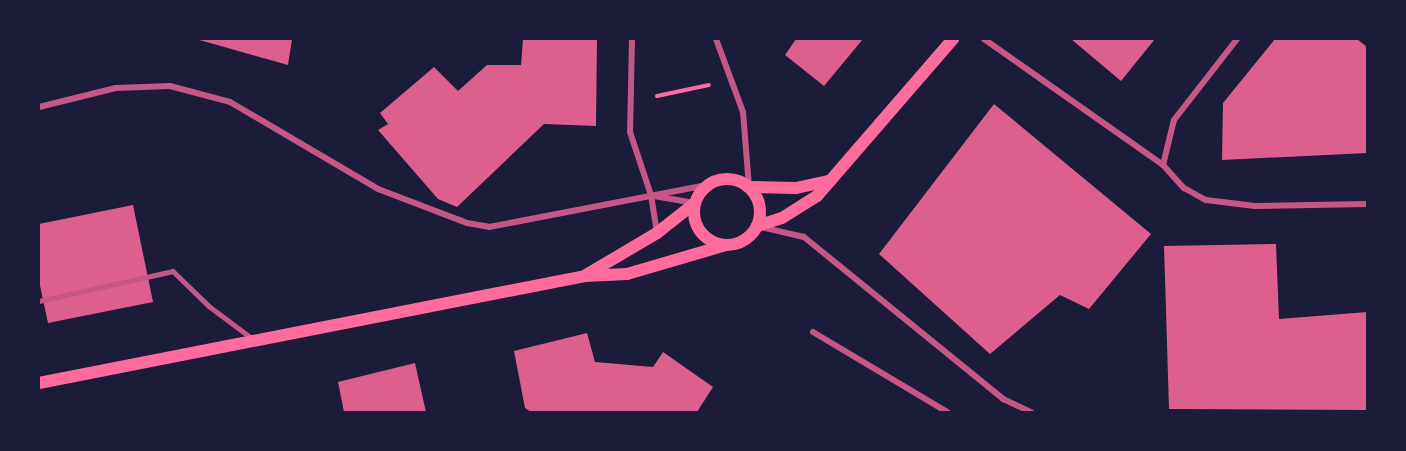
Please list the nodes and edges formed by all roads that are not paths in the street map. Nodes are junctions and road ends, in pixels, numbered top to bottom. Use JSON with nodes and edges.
{"nodes":[{"id":1,"x":632,"y":39,"type":"edge"},
{"id":2,"x":716,"y":39,"type":"edge"},
{"id":3,"x":953,"y":39,"type":"edge"},
{"id":4,"x":984,"y":39,"type":"edge"},
{"id":5,"x":1237,"y":39,"type":"edge"},
{"id":6,"x":39,"y":107,"type":"edge"},
{"id":7,"x":1163,"y":165,"type":"junction"},
{"id":8,"x":831,"y":181,"type":"junction"},
{"id":9,"x":707,"y":185,"type":"junction"},
{"id":10,"x":749,"y":187,"type":"junction"},
{"id":11,"x":651,"y":195,"type":"junction"},
{"id":12,"x":695,"y":203,"type":"junction"},
{"id":13,"x":1367,"y":204,"type":"edge"},
{"id":14,"x":758,"y":226,"type":"junction"},
{"id":15,"x":657,"y":233,"type":"junction"},
{"id":16,"x":726,"y":245,"type":"junction"},
{"id":17,"x":585,"y":276,"type":"junction"},
{"id":18,"x":39,"y":302,"type":"edge"},
{"id":19,"x":813,"y":332,"type":"dead end"},
{"id":20,"x":255,"y":340,"type":"junction"},
{"id":21,"x":39,"y":383,"type":"edge"},
{"id":22,"x":947,"y":412,"type":"edge"},
{"id":23,"x":1031,"y":412,"type":"edge"}],
"edges":[{"from":1,"to":11,"type":"street"},
{"from":2,"to":10,"type":"street"},
{"from":3,"to":8,"type":"main road"},
{"from":4,"to":7,"type":"street"},
{"from":5,"to":7,"type":"street"},
{"from":6,"to":11,"type":"street"},
{"from":7,"to":13,"type":"street"},
{"from":8,"to":10,"type":"main road"},
{"from":8,"to":14,"type":"main road"},
{"from":9,"to":10,"type":"main road"},
{"from":9,"to":11,"type":"street"},
{"from":9,"to":12,"type":"main road"},
{"from":10,"to":14,"type":"main road"},
{"from":11,"to":12,"type":"street"},
{"from":11,"to":15,"type":"street"},
{"from":12,"to":15,"type":"main road"},
{"from":12,"to":16,"type":"main road"},
{"from":14,"to":16,"type":"main road"},
{"from":14,"to":23,"type":"street"},
{"from":15,"to":17,"type":"main road"},
{"from":16,"to":17,"type":"main road"},
{"from":17,"to":20,"type":"main road"},
{"from":18,"to":20,"type":"lane"},
{"from":19,"to":22,"type":"street"},
{"from":20,"to":21,"type":"main road"}]}
